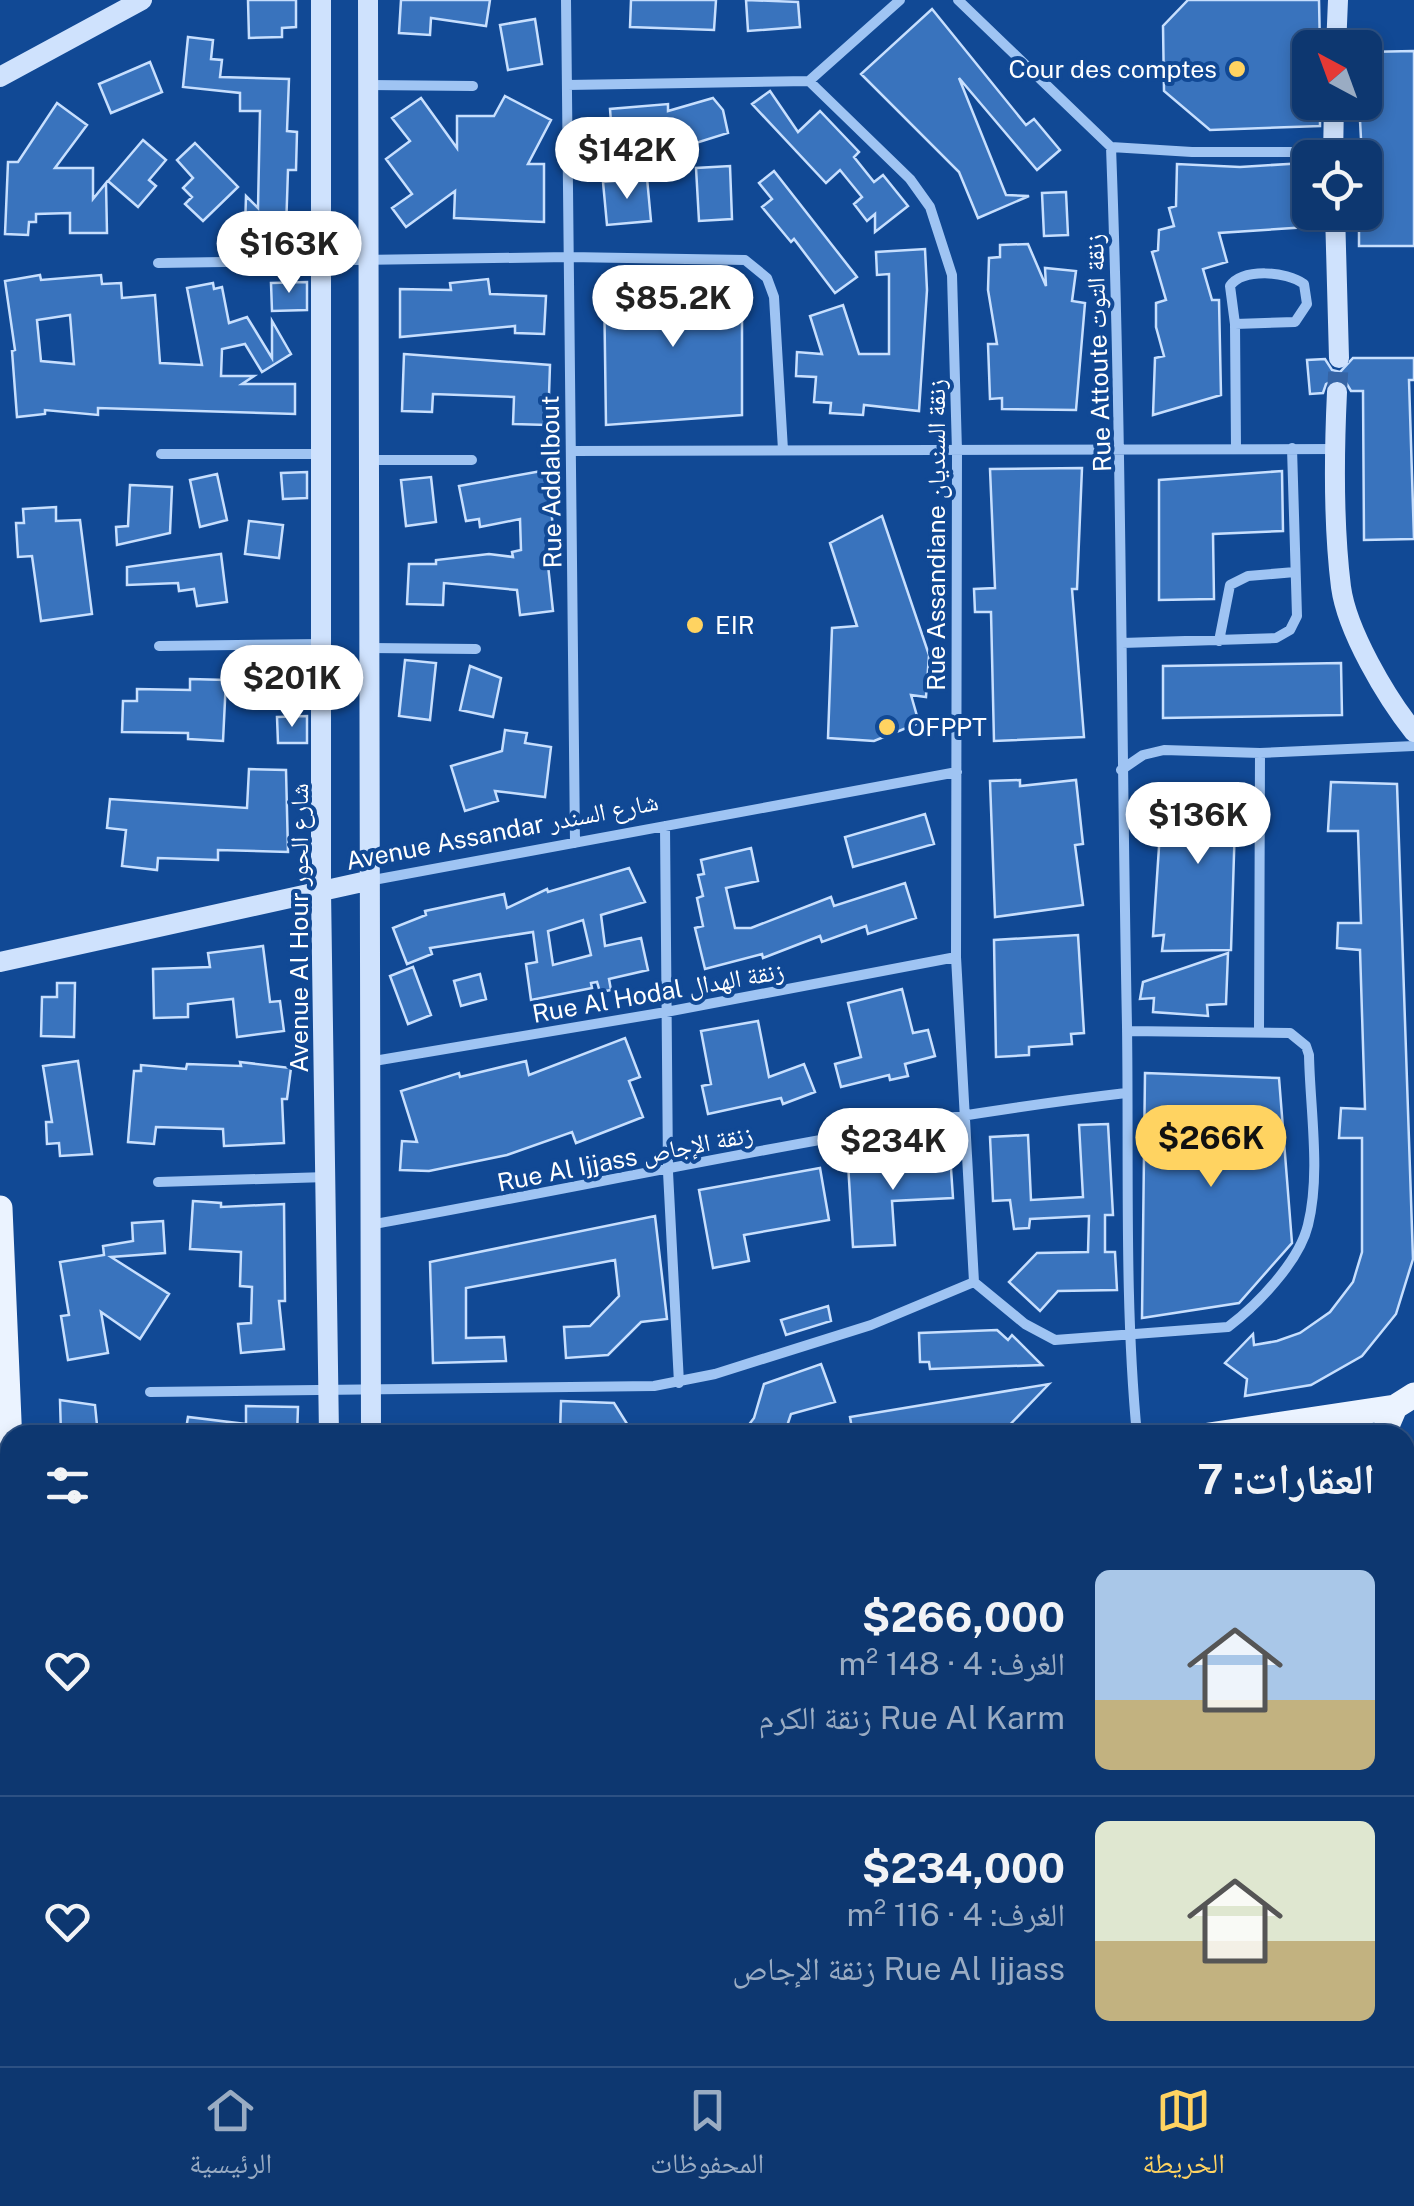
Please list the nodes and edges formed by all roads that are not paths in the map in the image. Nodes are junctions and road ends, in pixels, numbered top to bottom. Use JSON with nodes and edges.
{"nodes":[{"id":1,"x":142,"y":0,"type":"edge"},
{"id":2,"x":321,"y":0,"type":"edge"},
{"id":3,"x":368,"y":0,"type":"edge"},
{"id":4,"x":566,"y":0,"type":"edge"},
{"id":5,"x":900,"y":0,"type":"edge"},
{"id":6,"x":958,"y":0,"type":"edge"},
{"id":7,"x":1338,"y":0,"type":"edge"},
{"id":8,"x":1337,"y":30,"type":"edge"},
{"id":9,"x":0,"y":77,"type":"edge"},
{"id":10,"x":809,"y":81,"type":"junction"},
{"id":11,"x":567,"y":84,"type":"junction"},
{"id":12,"x":368,"y":85,"type":"junction"},
{"id":13,"x":473,"y":86,"type":"dead end"},
{"id":14,"x":1111,"y":146,"type":"junction"},
{"id":15,"x":1292,"y":154,"type":"edge"},
{"id":16,"x":1335,"y":230,"type":"edge"},
{"id":17,"x":570,"y":257,"type":"junction"},
{"id":18,"x":366,"y":260,"type":"junction"},
{"id":19,"x":158,"y":262,"type":"dead end"},
{"id":20,"x":322,"y":262,"type":"junction"},
{"id":21,"x":1234,"y":324,"type":"junction"},
{"id":22,"x":1339,"y":358,"type":"tunnel mouth"},
{"id":23,"x":1337,"y":392,"type":"tunnel mouth"},
{"id":24,"x":1236,"y":448,"type":"junction"},
{"id":25,"x":1292,"y":448,"type":"junction"},
{"id":26,"x":1334,"y":449,"type":"junction"},
{"id":27,"x":571,"y":450,"type":"junction"},
{"id":28,"x":783,"y":450,"type":"junction"},
{"id":29,"x":1122,"y":450,"type":"junction"},
{"id":30,"x":957,"y":451,"type":"junction"},
{"id":31,"x":161,"y":454,"type":"dead end"},
{"id":32,"x":322,"y":454,"type":"junction"},
{"id":33,"x":367,"y":460,"type":"junction"},
{"id":34,"x":472,"y":460,"type":"dead end"},
{"id":35,"x":1294,"y":572,"type":"junction"},
{"id":36,"x":1219,"y":641,"type":"junction"},
{"id":37,"x":1122,"y":643,"type":"junction"},
{"id":38,"x":324,"y":644,"type":"junction"},
{"id":39,"x":159,"y":646,"type":"dead end"},
{"id":40,"x":370,"y":648,"type":"junction"},
{"id":41,"x":476,"y":649,"type":"dead end"},
{"id":42,"x":1414,"y":732,"type":"edge"},
{"id":43,"x":1414,"y":746,"type":"edge"},
{"id":44,"x":1260,"y":752,"type":"junction"},
{"id":45,"x":1121,"y":770,"type":"junction"},
{"id":46,"x":957,"y":772,"type":"junction"},
{"id":47,"x":665,"y":826,"type":"junction"},
{"id":48,"x":575,"y":843,"type":"junction"},
{"id":49,"x":367,"y":882,"type":"junction"},
{"id":50,"x":321,"y":891,"type":"junction"},
{"id":51,"x":956,"y":958,"type":"junction"},
{"id":52,"x":0,"y":962,"type":"edge"},
{"id":53,"x":666,"y":1012,"type":"junction"},
{"id":54,"x":1259,"y":1031,"type":"junction"},
{"id":55,"x":1127,"y":1032,"type":"junction"},
{"id":56,"x":367,"y":1062,"type":"junction"},
{"id":57,"x":1126,"y":1093,"type":"junction"},
{"id":58,"x":967,"y":1112,"type":"junction"},
{"id":59,"x":668,"y":1172,"type":"junction"},
{"id":60,"x":327,"y":1177,"type":"junction"},
{"id":61,"x":158,"y":1182,"type":"dead end"},
{"id":62,"x":0,"y":1208,"type":"edge"},
{"id":63,"x":368,"y":1225,"type":"junction"},
{"id":64,"x":974,"y":1282,"type":"junction"},
{"id":65,"x":1128,"y":1336,"type":"junction"},
{"id":66,"x":679,"y":1383,"type":"junction"},
{"id":67,"x":372,"y":1390,"type":"junction"},
{"id":68,"x":329,"y":1391,"type":"junction"},
{"id":69,"x":150,"y":1392,"type":"dead end"},
{"id":70,"x":1405,"y":1401,"type":"edge"},
{"id":71,"x":9,"y":1425,"type":"edge"},
{"id":72,"x":328,"y":1425,"type":"edge"},
{"id":73,"x":371,"y":1425,"type":"edge"},
{"id":74,"x":1136,"y":1425,"type":"edge"},
{"id":75,"x":1267,"y":1425,"type":"edge"},
{"id":76,"x":1390,"y":1425,"type":"edge"}],
"edges":[{"from":1,"to":9,"type":"street"},
{"from":2,"to":20,"type":"street","name":"Avenue Al Hour شارع الحور"},
{"from":3,"to":12,"type":"street"},
{"from":4,"to":11,"type":"street","name":"Rue Addalbout"},
{"from":5,"to":10,"type":"street"},
{"from":6,"to":14,"type":"street"},
{"from":7,"to":8,"type":"street"},
{"from":10,"to":11,"type":"street"},
{"from":10,"to":30,"type":"street","name":"Rue Assandiane زنقة السنديان"},
{"from":11,"to":17,"type":"street","name":"Rue Addalbout"},
{"from":12,"to":13,"type":"street"},
{"from":12,"to":18,"type":"street"},
{"from":14,"to":15,"type":"street"},
{"from":14,"to":29,"type":"street","name":"Rue Attoute زنقة التوت"},
{"from":16,"to":22,"type":"street"},
{"from":17,"to":18,"type":"street"},
{"from":17,"to":27,"type":"street","name":"Rue Addalbout"},
{"from":17,"to":28,"type":"street"},
{"from":18,"to":20,"type":"street"},
{"from":18,"to":33,"type":"street"},
{"from":19,"to":20,"type":"street"},
{"from":20,"to":32,"type":"street","name":"Avenue Al Hour شارع الحور"},
{"from":21,"to":21,"type":"street"},
{"from":21,"to":24,"type":"street"},
{"from":23,"to":26,"type":"street"},
{"from":24,"to":25,"type":"street"},
{"from":24,"to":29,"type":"street"},
{"from":25,"to":26,"type":"street"},
{"from":25,"to":35,"type":"street"},
{"from":26,"to":42,"type":"street"},
{"from":27,"to":28,"type":"street"},
{"from":27,"to":48,"type":"street","name":"Rue Addalbout"},
{"from":28,"to":30,"type":"street"},
{"from":29,"to":30,"type":"street"},
{"from":29,"to":37,"type":"street","name":"Rue Attoute زنقة التوت"},
{"from":30,"to":46,"type":"street","name":"Rue Assandiane زنقة السنديان"},
{"from":31,"to":32,"type":"street"},
{"from":32,"to":38,"type":"street","name":"Avenue Al Hour شارع الحور"},
{"from":33,"to":34,"type":"street"},
{"from":33,"to":40,"type":"street"},
{"from":35,"to":36,"type":"street"},
{"from":35,"to":36,"type":"street"},
{"from":36,"to":37,"type":"street"},
{"from":37,"to":45,"type":"street","name":"Rue Attoute زنقة التوت"},
{"from":38,"to":39,"type":"street"},
{"from":38,"to":50,"type":"street","name":"Avenue Al Hour شارع الحور"},
{"from":40,"to":41,"type":"street"},
{"from":40,"to":49,"type":"street"},
{"from":43,"to":44,"type":"street"},
{"from":44,"to":45,"type":"street"},
{"from":44,"to":54,"type":"street"},
{"from":45,"to":55,"type":"street","name":"Rue Attoute زنقة التوت"},
{"from":46,"to":47,"type":"street","name":"Avenue Assandar شارع السندر"},
{"from":46,"to":51,"type":"street","name":"Rue Assandiane زنقة السنديان"},
{"from":47,"to":48,"type":"street","name":"Avenue Assandar شارع السندر"},
{"from":47,"to":53,"type":"street"},
{"from":48,"to":49,"type":"street","name":"Avenue Assandar شارع السندر"},
{"from":49,"to":50,"type":"street","name":"Avenue Assandar شارع السندر"},
{"from":49,"to":56,"type":"street"},
{"from":50,"to":52,"type":"street","name":"Avenue Assandar شارع السندر"},
{"from":50,"to":60,"type":"street","name":"Avenue Al Hour شارع الحور"},
{"from":51,"to":53,"type":"street","name":"Rue Al Hodal زنقة الهدال"},
{"from":51,"to":58,"type":"street","name":"Rue Assandiane زنقة السنديان"},
{"from":53,"to":56,"type":"street","name":"Rue Al Hodal زنقة الهدال"},
{"from":53,"to":59,"type":"street"},
{"from":54,"to":55,"type":"street"},
{"from":54,"to":65,"type":"street"},
{"from":55,"to":57,"type":"street","name":"Rue Attoute زنقة التوت"},
{"from":56,"to":63,"type":"street"},
{"from":57,"to":58,"type":"street","name":"Rue Al Ijjass زنقة الإجاص"},
{"from":57,"to":65,"type":"street","name":"Rue Attoute زنقة التوت"},
{"from":58,"to":59,"type":"street","name":"Rue Al Ijjass زنقة الإجاص"},
{"from":58,"to":64,"type":"street","name":"Rue Assandiane زنقة السنديان"},
{"from":59,"to":63,"type":"street","name":"Rue Al Ijjass زنقة الإجاص"},
{"from":59,"to":66,"type":"street"},
{"from":60,"to":61,"type":"street"},
{"from":60,"to":68,"type":"street","name":"Avenue Al Hour شارع الحور"},
{"from":62,"to":71,"type":"main road"},
{"from":63,"to":67,"type":"street"},
{"from":64,"to":65,"type":"street"},
{"from":64,"to":66,"type":"street"},
{"from":65,"to":74,"type":"street","name":"Rue Attoute زنقة التوت"},
{"from":66,"to":67,"type":"street"},
{"from":67,"to":68,"type":"street"},
{"from":67,"to":73,"type":"street"},
{"from":68,"to":69,"type":"street"},
{"from":68,"to":72,"type":"street","name":"Avenue Al Hour شارع الحور"},
{"from":70,"to":75,"type":"main road"},
{"from":70,"to":76,"type":"main road"}]}
